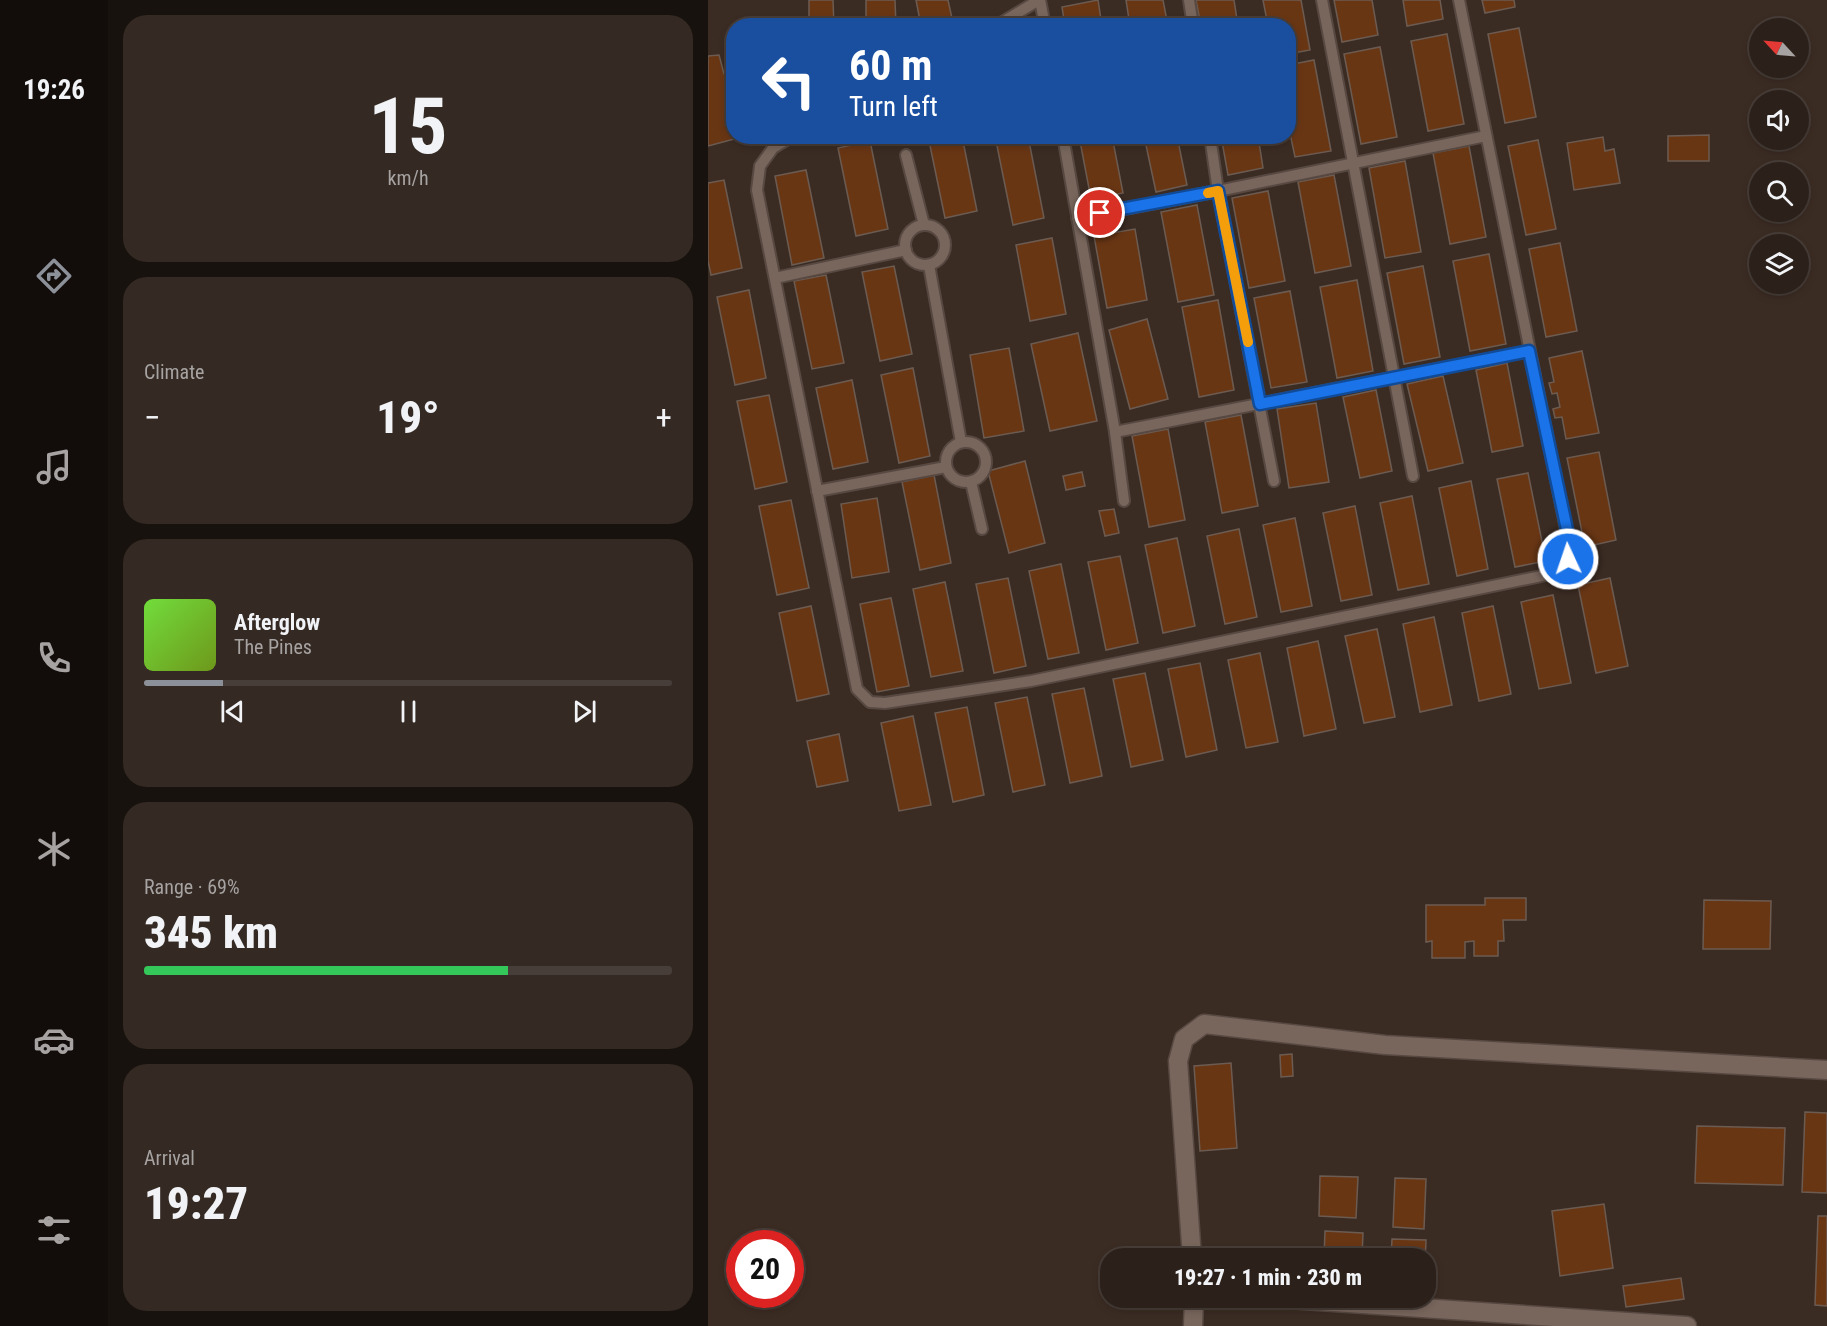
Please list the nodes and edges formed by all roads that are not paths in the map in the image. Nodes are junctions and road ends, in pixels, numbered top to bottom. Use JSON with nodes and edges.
{"nodes":[{"id":1,"x":1040,"y":0,"type":"edge"},
{"id":2,"x":1189,"y":0,"type":"edge"},
{"id":3,"x":1322,"y":0,"type":"edge"},
{"id":4,"x":1459,"y":0,"type":"edge"},
{"id":5,"x":1010,"y":18,"type":"edge"},
{"id":6,"x":1043,"y":18,"type":"edge"},
{"id":7,"x":1192,"y":18,"type":"edge"},
{"id":8,"x":1486,"y":136,"type":"junction"},
{"id":9,"x":780,"y":144,"type":"edge"},
{"id":10,"x":1064,"y":144,"type":"edge"},
{"id":11,"x":1211,"y":144,"type":"edge"},
{"id":12,"x":906,"y":155,"type":"dead end"},
{"id":13,"x":1353,"y":163,"type":"junction"},
{"id":14,"x":1218,"y":191,"type":"junction"},
{"id":15,"x":1077,"y":218,"type":"junction"},
{"id":16,"x":924,"y":225,"type":"junction"},
{"id":17,"x":906,"y":250,"type":"junction"},
{"id":18,"x":929,"y":265,"type":"junction"},
{"id":19,"x":775,"y":278,"type":"junction"},
{"id":20,"x":1529,"y":351,"type":"junction"},
{"id":21,"x":1394,"y":378,"type":"junction"},
{"id":22,"x":1260,"y":404,"type":"junction"},
{"id":23,"x":1115,"y":432,"type":"junction"},
{"id":24,"x":961,"y":442,"type":"junction"},
{"id":25,"x":946,"y":467,"type":"junction"},
{"id":26,"x":1413,"y":476,"type":"dead end"},
{"id":27,"x":1274,"y":481,"type":"dead end"},
{"id":28,"x":971,"y":482,"type":"junction"},
{"id":29,"x":817,"y":490,"type":"junction"},
{"id":30,"x":1124,"y":501,"type":"dead end"},
{"id":31,"x":982,"y":529,"type":"dead end"},
{"id":32,"x":1827,"y":1070,"type":"edge"},
{"id":33,"x":1191,"y":1248,"type":"edge"},
{"id":34,"x":1194,"y":1308,"type":"edge"},
{"id":35,"x":1422,"y":1308,"type":"edge"},
{"id":36,"x":1193,"y":1326,"type":"edge"},
{"id":37,"x":1687,"y":1326,"type":"edge"}],
"edges":[{"from":1,"to":5,"type":"lane"},
{"from":1,"to":6,"type":"lane"},
{"from":2,"to":7,"type":"lane"},
{"from":3,"to":13,"type":"lane"},
{"from":4,"to":8,"type":"lane"},
{"from":8,"to":13,"type":"lane"},
{"from":8,"to":20,"type":"lane"},
{"from":9,"to":19,"type":"lane"},
{"from":10,"to":15,"type":"lane"},
{"from":11,"to":14,"type":"lane"},
{"from":12,"to":16,"type":"lane"},
{"from":13,"to":14,"type":"lane"},
{"from":13,"to":21,"type":"lane"},
{"from":14,"to":15,"type":"lane"},
{"from":14,"to":22,"type":"lane"},
{"from":15,"to":23,"type":"lane"},
{"from":16,"to":17,"type":"lane"},
{"from":16,"to":18,"type":"lane"},
{"from":17,"to":18,"type":"lane"},
{"from":17,"to":19,"type":"lane"},
{"from":18,"to":24,"type":"lane"},
{"from":19,"to":29,"type":"lane"},
{"from":20,"to":21,"type":"lane"},
{"from":20,"to":29,"type":"lane"},
{"from":21,"to":22,"type":"lane"},
{"from":21,"to":26,"type":"lane"},
{"from":22,"to":23,"type":"lane"},
{"from":22,"to":27,"type":"lane"},
{"from":23,"to":30,"type":"lane"},
{"from":24,"to":25,"type":"lane"},
{"from":24,"to":28,"type":"lane"},
{"from":25,"to":28,"type":"lane"},
{"from":25,"to":29,"type":"lane"},
{"from":28,"to":31,"type":"lane"},
{"from":32,"to":33,"type":"street"},
{"from":34,"to":36,"type":"street"},
{"from":35,"to":37,"type":"street"}]}
